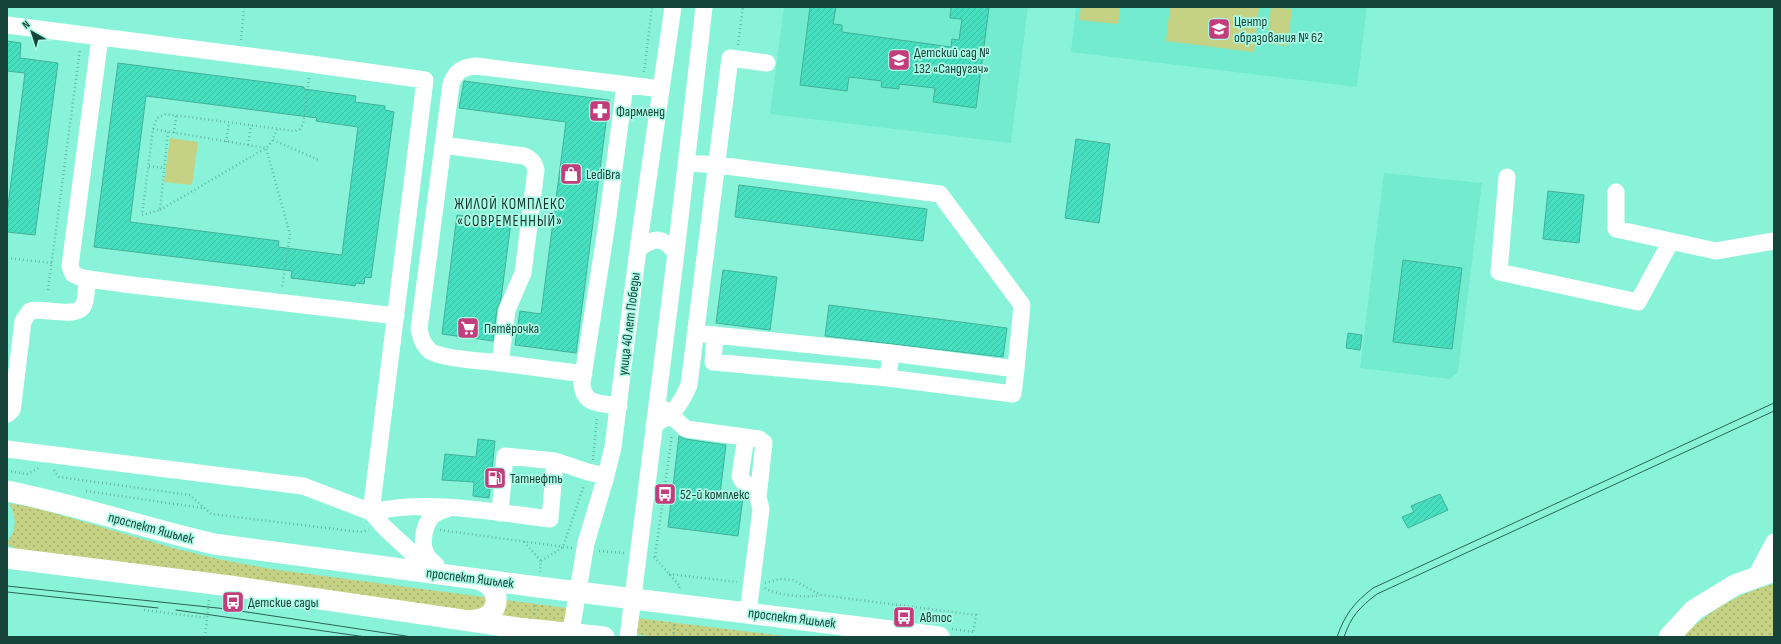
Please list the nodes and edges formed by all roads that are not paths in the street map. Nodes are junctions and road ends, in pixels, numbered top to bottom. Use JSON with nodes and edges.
{"nodes":[{"id":1,"x":673,"y":7,"type":"edge"},
{"id":2,"x":704,"y":7,"type":"edge"},
{"id":3,"x":7,"y":25,"type":"edge"},
{"id":4,"x":100,"y":37,"type":"junction"},
{"id":5,"x":767,"y":63,"type":"dead end"},
{"id":6,"x":634,"y":86,"type":"junction"},
{"id":7,"x":661,"y":89,"type":"junction"},
{"id":8,"x":443,"y":145,"type":"junction"},
{"id":9,"x":687,"y":163,"type":"junction"},
{"id":10,"x":718,"y":165,"type":"junction"},
{"id":11,"x":1507,"y":178,"type":"dead end"},
{"id":12,"x":1616,"y":192,"type":"dead end"},
{"id":13,"x":1671,"y":241,"type":"junction"},
{"id":14,"x":1774,"y":241,"type":"edge"},
{"id":15,"x":638,"y":249,"type":"junction"},
{"id":16,"x":676,"y":253,"type":"junction"},
{"id":17,"x":87,"y":279,"type":"junction"},
{"id":18,"x":396,"y":316,"type":"junction"},
{"id":19,"x":695,"y":333,"type":"junction"},
{"id":20,"x":715,"y":335,"type":"junction"},
{"id":21,"x":891,"y":353,"type":"junction"},
{"id":22,"x":500,"y":363,"type":"junction"},
{"id":23,"x":1016,"y":370,"type":"junction"},
{"id":24,"x":584,"y":374,"type":"junction"},
{"id":25,"x":888,"y":378,"type":"junction"},
{"id":26,"x":619,"y":406,"type":"junction"},
{"id":27,"x":7,"y":414,"type":"edge"},
{"id":28,"x":661,"y":421,"type":"junction"},
{"id":29,"x":7,"y":449,"type":"edge"},
{"id":30,"x":555,"y":461,"type":"junction"},
{"id":31,"x":606,"y":476,"type":"junction"},
{"id":32,"x":7,"y":491,"type":"edge"},
{"id":33,"x":453,"y":507,"type":"junction"},
{"id":34,"x":371,"y":512,"type":"junction"},
{"id":35,"x":500,"y":513,"type":"junction"},
{"id":36,"x":1774,"y":542,"type":"edge"},
{"id":37,"x":7,"y":558,"type":"edge"},
{"id":38,"x":1774,"y":571,"type":"edge"},
{"id":39,"x":445,"y":575,"type":"junction"},
{"id":40,"x":1755,"y":578,"type":"junction"},
{"id":41,"x":481,"y":580,"type":"junction"},
{"id":42,"x":576,"y":592,"type":"junction"},
{"id":43,"x":632,"y":598,"type":"junction"},
{"id":44,"x":748,"y":612,"type":"junction"},
{"id":45,"x":475,"y":620,"type":"junction"},
{"id":46,"x":570,"y":635,"type":"edge"},
{"id":47,"x":604,"y":637,"type":"edge"},
{"id":48,"x":628,"y":637,"type":"edge"},
{"id":49,"x":939,"y":637,"type":"edge"},
{"id":50,"x":1669,"y":637,"type":"edge"}],
"edges":[{"from":1,"to":7,"type":"street","name":"улица 40 лет Победы"},
{"from":2,"to":9,"type":"street"},
{"from":3,"to":4,"type":"street"},
{"from":4,"to":17,"type":"street"},
{"from":4,"to":18,"type":"street"},
{"from":5,"to":10,"type":"street"},
{"from":6,"to":7,"type":"street"},
{"from":6,"to":8,"type":"street"},
{"from":6,"to":24,"type":"street"},
{"from":7,"to":15,"type":"street","name":"улица 40 лет Победы"},
{"from":8,"to":22,"type":"street"},
{"from":8,"to":22,"type":"street"},
{"from":9,"to":10,"type":"street"},
{"from":9,"to":16,"type":"street"},
{"from":10,"to":19,"type":"street"},
{"from":10,"to":23,"type":"street"},
{"from":11,"to":13,"type":"street"},
{"from":12,"to":13,"type":"street"},
{"from":13,"to":14,"type":"street"},
{"from":15,"to":16,"type":"street"},
{"from":15,"to":26,"type":"street","name":"улица 40 лет Победы"},
{"from":16,"to":28,"type":"street"},
{"from":17,"to":18,"type":"street"},
{"from":17,"to":27,"type":"street"},
{"from":18,"to":34,"type":"street"},
{"from":19,"to":20,"type":"street"},
{"from":19,"to":28,"type":"street"},
{"from":20,"to":21,"type":"street"},
{"from":20,"to":25,"type":"street"},
{"from":21,"to":23,"type":"street"},
{"from":21,"to":25,"type":"street"},
{"from":22,"to":24,"type":"street"},
{"from":23,"to":25,"type":"street"},
{"from":24,"to":26,"type":"street"},
{"from":26,"to":31,"type":"street","name":"улица 40 лет Победы"},
{"from":28,"to":43,"type":"street"},
{"from":28,"to":44,"type":"street"},
{"from":29,"to":34,"type":"street"},
{"from":30,"to":31,"type":"street"},
{"from":30,"to":35,"type":"street"},
{"from":30,"to":35,"type":"street"},
{"from":31,"to":42,"type":"street","name":"улица 40 лет Победы"},
{"from":32,"to":39,"type":"main road","name":"проспект Яшьлек"},
{"from":33,"to":34,"type":"street"},
{"from":33,"to":35,"type":"street"},
{"from":33,"to":39,"type":"street"},
{"from":34,"to":39,"type":"street"},
{"from":36,"to":40,"type":"street"},
{"from":37,"to":45,"type":"main road"},
{"from":38,"to":40,"type":"main road"},
{"from":39,"to":41,"type":"main road","name":"проспект Яшьлек"},
{"from":40,"to":50,"type":"main road"},
{"from":41,"to":42,"type":"main road","name":"проспект Яшьлек"},
{"from":41,"to":45,"type":"main road"},
{"from":42,"to":43,"type":"main road","name":"проспект Яшьлек"},
{"from":42,"to":46,"type":"street","name":"улица 40 лет Победы"},
{"from":43,"to":44,"type":"main road","name":"проспект Яшьлек"},
{"from":43,"to":48,"type":"street"},
{"from":44,"to":49,"type":"main road","name":"проспект Яшьлек"},
{"from":45,"to":46,"type":"main road"},
{"from":46,"to":47,"type":"main road"}]}
